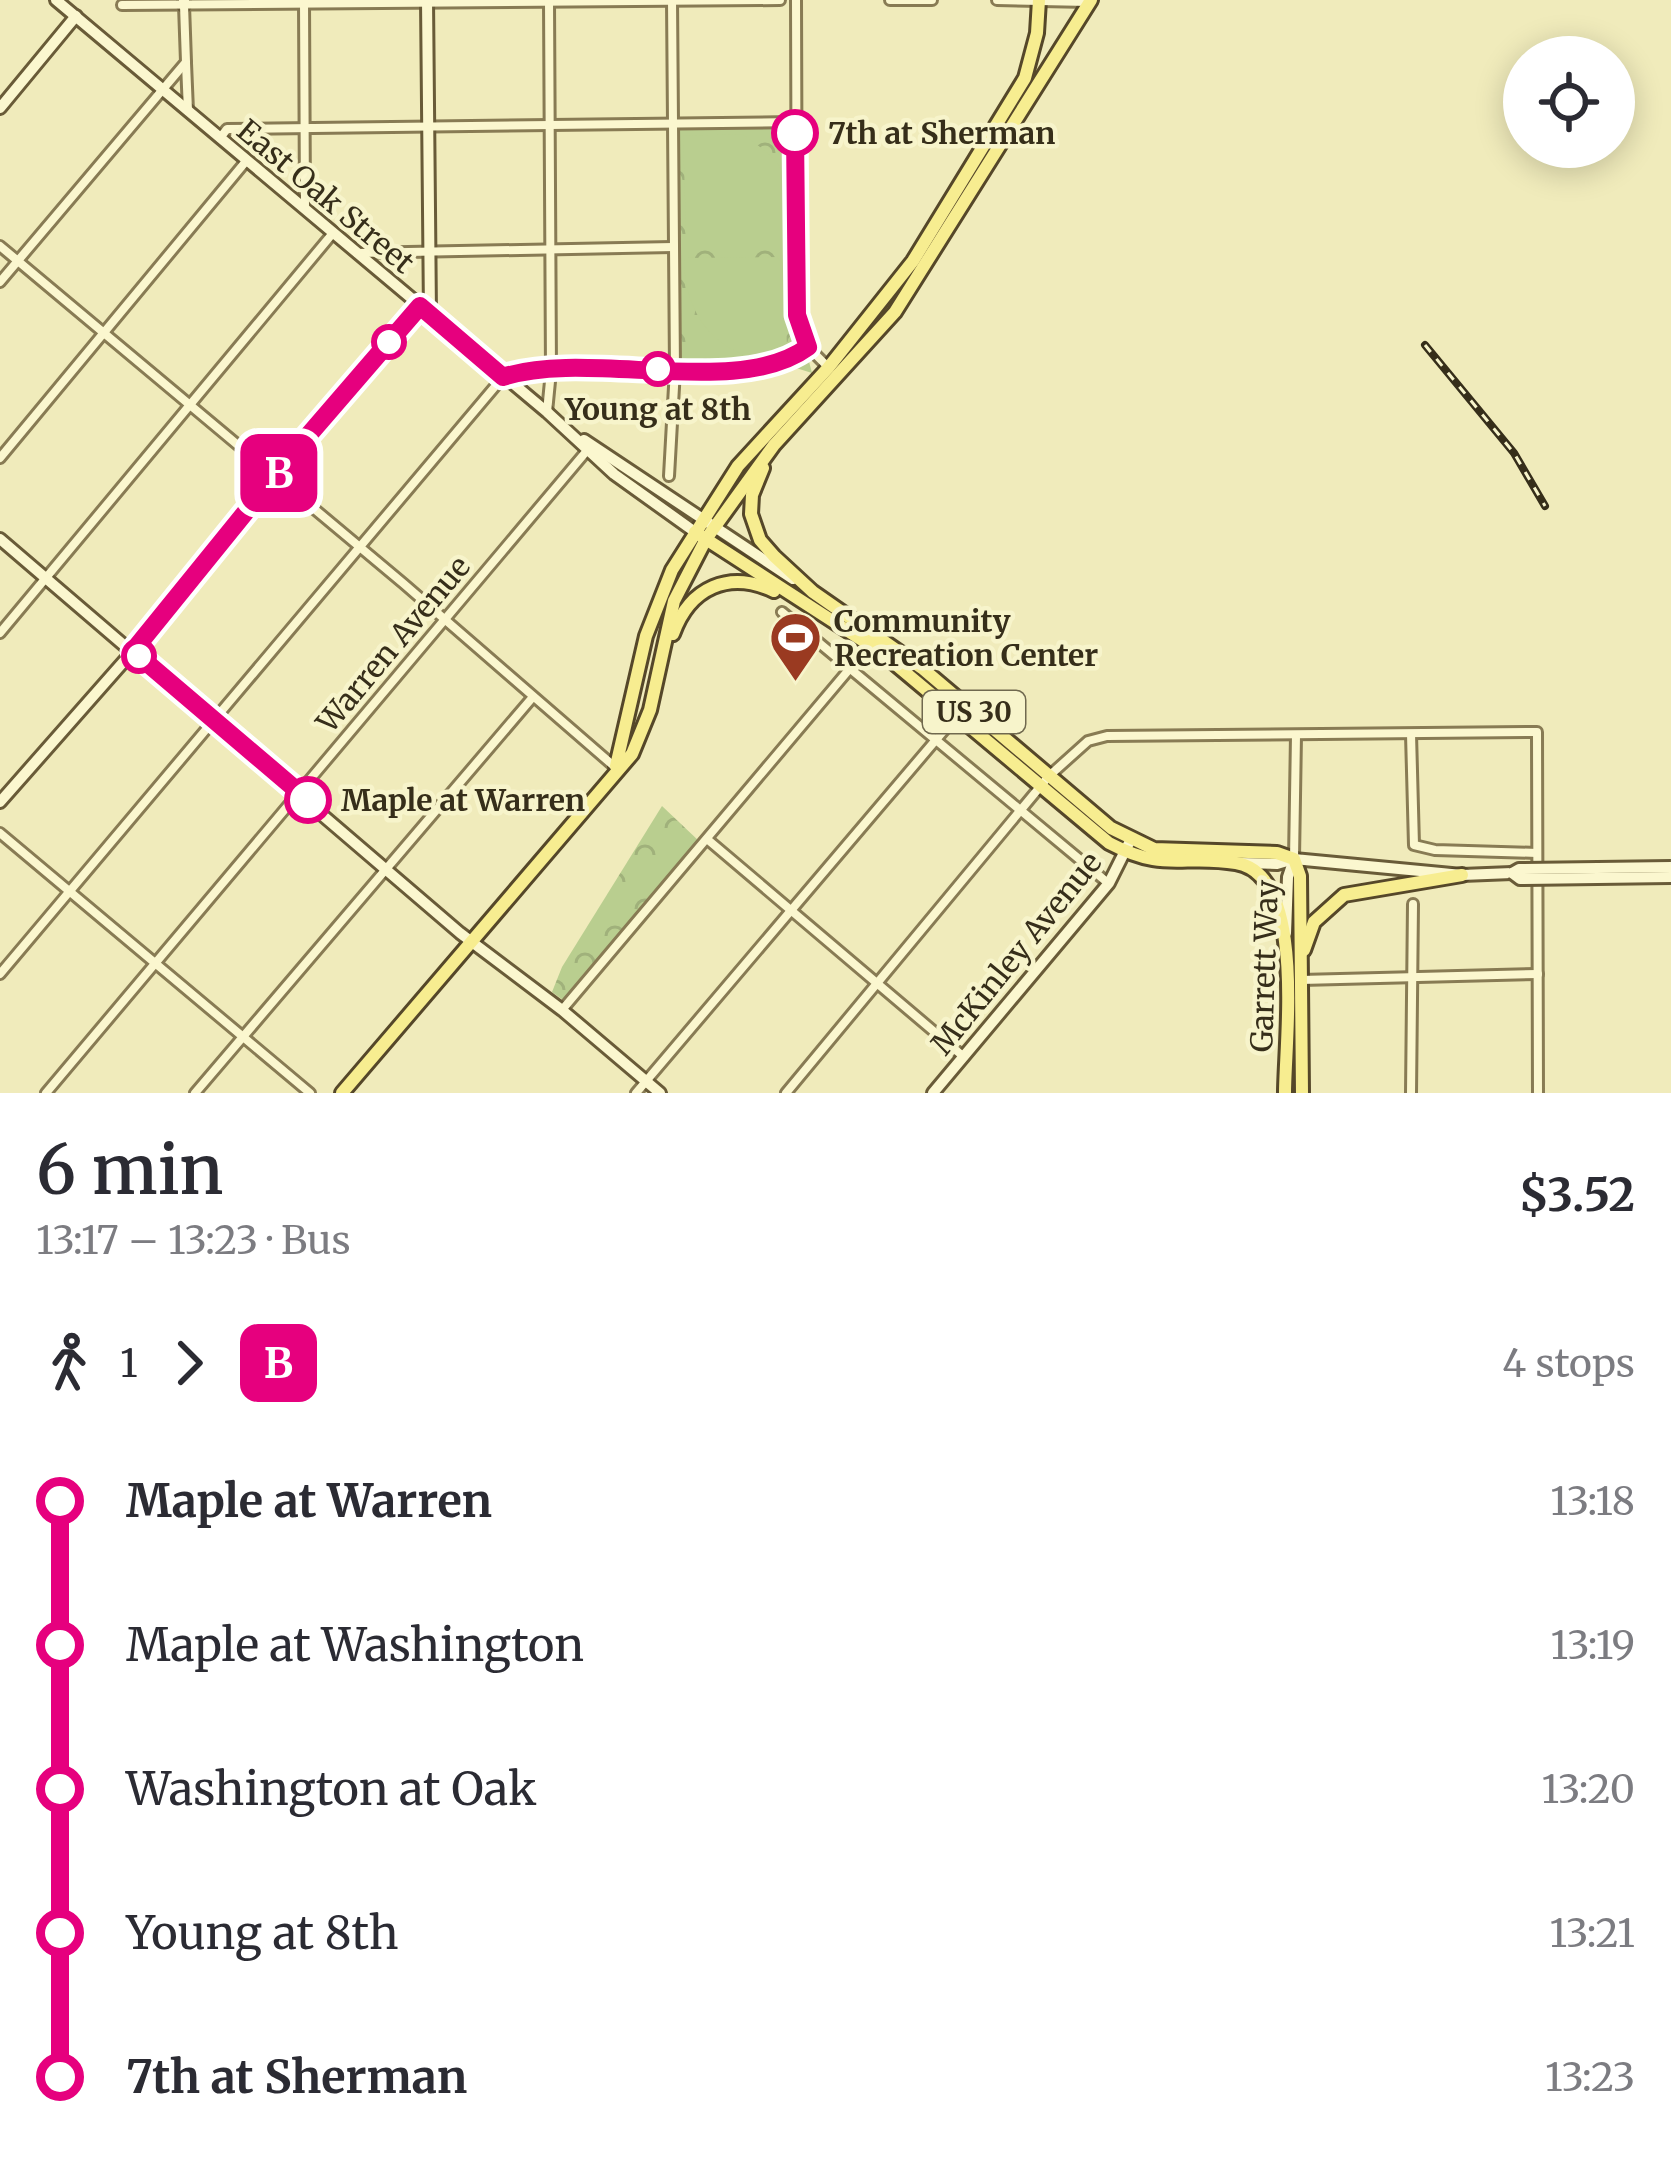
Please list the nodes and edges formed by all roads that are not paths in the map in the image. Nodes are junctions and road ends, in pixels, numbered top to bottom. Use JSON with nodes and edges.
{"nodes":[{"id":1,"x":780,"y":0,"type":"edge"},
{"id":2,"x":796,"y":0,"type":"edge"},
{"id":3,"x":890,"y":0,"type":"edge"},
{"id":4,"x":911,"y":0,"type":"edge"},
{"id":5,"x":932,"y":0,"type":"edge"},
{"id":6,"x":997,"y":0,"type":"edge"},
{"id":7,"x":59,"y":1,"type":"edge"},
{"id":8,"x":549,"y":1,"type":"edge"},
{"id":9,"x":672,"y":1,"type":"edge"},
{"id":10,"x":1039,"y":1,"type":"edge"},
{"id":11,"x":1090,"y":1,"type":"edge"},
{"id":12,"x":304,"y":2,"type":"edge"},
{"id":13,"x":427,"y":2,"type":"edge"},
{"id":14,"x":184,"y":3,"type":"edge"},
{"id":15,"x":122,"y":5,"type":"dead end"},
{"id":16,"x":76,"y":16,"type":"junction"},
{"id":17,"x":186,"y":62,"type":"junction"},
{"id":18,"x":162,"y":89,"type":"junction"},
{"id":19,"x":0,"y":108,"type":"edge"},
{"id":20,"x":188,"y":111,"type":"junction"},
{"id":21,"x":795,"y":122,"type":"junction"},
{"id":22,"x":671,"y":124,"type":"junction"},
{"id":23,"x":549,"y":125,"type":"junction"},
{"id":24,"x":428,"y":127,"type":"junction"},
{"id":25,"x":305,"y":128,"type":"junction"},
{"id":26,"x":220,"y":138,"type":"junction"},
{"id":27,"x":247,"y":160,"type":"junction"},
{"id":28,"x":305,"y":210,"type":"junction"},
{"id":29,"x":333,"y":233,"type":"junction"},
{"id":30,"x":0,"y":246,"type":"edge"},
{"id":31,"x":673,"y":247,"type":"junction"},
{"id":32,"x":550,"y":248,"type":"junction"},
{"id":33,"x":430,"y":252,"type":"junction"},
{"id":34,"x":357,"y":254,"type":"junction"},
{"id":35,"x":18,"y":260,"type":"junction"},
{"id":36,"x":0,"y":282,"type":"edge"},
{"id":37,"x":425,"y":311,"type":"junction"},
{"id":38,"x":104,"y":334,"type":"junction"},
{"id":39,"x":808,"y":347,"type":"junction"},
{"id":40,"x":675,"y":369,"type":"junction"},
{"id":41,"x":551,"y":371,"type":"junction"},
{"id":42,"x":833,"y":372,"type":"junction"},
{"id":43,"x":503,"y":377,"type":"junction"},
{"id":44,"x":189,"y":406,"type":"junction"},
{"id":45,"x":547,"y":412,"type":"junction"},
{"id":46,"x":774,"y":445,"type":"junction"},
{"id":47,"x":590,"y":447,"type":"junction"},
{"id":48,"x":0,"y":458,"type":"edge"},
{"id":49,"x":669,"y":476,"type":"dead end"},
{"id":50,"x":276,"y":477,"type":"junction"},
{"id":51,"x":704,"y":529,"type":"junction"},
{"id":52,"x":0,"y":539,"type":"edge"},
{"id":53,"x":360,"y":549,"type":"junction"},
{"id":54,"x":47,"y":579,"type":"junction"},
{"id":55,"x":813,"y":592,"type":"junction"},
{"id":56,"x":782,"y":612,"type":"dead end"},
{"id":57,"x":826,"y":616,"type":"junction"},
{"id":58,"x":445,"y":620,"type":"junction"},
{"id":59,"x":0,"y":632,"type":"edge"},
{"id":60,"x":133,"y":651,"type":"junction"},
{"id":61,"x":661,"y":663,"type":"junction"},
{"id":62,"x":852,"y":666,"type":"junction"},
{"id":63,"x":532,"y":698,"type":"junction"},
{"id":64,"x":957,"y":715,"type":"junction"},
{"id":65,"x":215,"y":720,"type":"junction"},
{"id":66,"x":1411,"y":734,"type":"junction"},
{"id":67,"x":1296,"y":735,"type":"junction"},
{"id":68,"x":937,"y":738,"type":"junction"},
{"id":69,"x":616,"y":768,"type":"junction"},
{"id":70,"x":1045,"y":781,"type":"junction"},
{"id":71,"x":300,"y":793,"type":"junction"},
{"id":72,"x":0,"y":802,"type":"edge"},
{"id":73,"x":1024,"y":811,"type":"junction"},
{"id":74,"x":0,"y":833,"type":"edge"},
{"id":75,"x":707,"y":839,"type":"junction"},
{"id":76,"x":1128,"y":846,"type":"junction"},
{"id":77,"x":1538,"y":853,"type":"junction"},
{"id":78,"x":1294,"y":860,"type":"junction"},
{"id":79,"x":1240,"y":863,"type":"junction"},
{"id":80,"x":1671,"y":867,"type":"edge"},
{"id":81,"x":385,"y":868,"type":"junction"},
{"id":82,"x":1512,"y":873,"type":"junction"},
{"id":83,"x":1462,"y":875,"type":"junction"},
{"id":84,"x":1671,"y":877,"type":"edge"},
{"id":85,"x":1109,"y":883,"type":"junction"},
{"id":86,"x":69,"y":892,"type":"junction"},
{"id":87,"x":1413,"y":904,"type":"dead end"},
{"id":88,"x":791,"y":910,"type":"junction"},
{"id":89,"x":1286,"y":933,"type":"junction"},
{"id":90,"x":471,"y":942,"type":"junction"},
{"id":91,"x":1300,"y":956,"type":"junction"},
{"id":92,"x":155,"y":964,"type":"junction"},
{"id":93,"x":0,"y":974,"type":"edge"},
{"id":94,"x":1538,"y":974,"type":"junction"},
{"id":95,"x":1412,"y":978,"type":"junction"},
{"id":96,"x":1301,"y":980,"type":"junction"},
{"id":97,"x":879,"y":984,"type":"junction"},
{"id":98,"x":562,"y":1010,"type":"junction"},
{"id":99,"x":243,"y":1037,"type":"junction"},
{"id":100,"x":964,"y":1057,"type":"junction"},
{"id":101,"x":646,"y":1081,"type":"junction"},
{"id":102,"x":46,"y":1093,"type":"edge"},
{"id":103,"x":195,"y":1093,"type":"edge"},
{"id":104,"x":310,"y":1093,"type":"edge"},
{"id":105,"x":342,"y":1093,"type":"edge"},
{"id":106,"x":636,"y":1093,"type":"edge"},
{"id":107,"x":660,"y":1093,"type":"edge"},
{"id":108,"x":786,"y":1093,"type":"edge"},
{"id":109,"x":933,"y":1093,"type":"edge"},
{"id":110,"x":1285,"y":1093,"type":"edge"},
{"id":111,"x":1302,"y":1093,"type":"edge"},
{"id":112,"x":1412,"y":1093,"type":"edge"},
{"id":113,"x":1538,"y":1093,"type":"edge"}],
"edges":[{"from":1,"to":9,"type":"street"},
{"from":2,"to":21,"type":"street"},
{"from":3,"to":4,"type":"street"},
{"from":4,"to":5,"type":"street"},
{"from":6,"to":10,"type":"street"},
{"from":7,"to":16,"type":"street","name":"East Oak Street"},
{"from":8,"to":9,"type":"street"},
{"from":8,"to":13,"type":"street"},
{"from":8,"to":23,"type":"street"},
{"from":9,"to":22,"type":"street"},
{"from":10,"to":11,"type":"street"},
{"from":10,"to":42,"type":"main road"},
{"from":11,"to":42,"type":"main road"},
{"from":12,"to":13,"type":"street"},
{"from":12,"to":14,"type":"street"},
{"from":12,"to":25,"type":"street"},
{"from":13,"to":24,"type":"street"},
{"from":14,"to":15,"type":"street"},
{"from":14,"to":17,"type":"street"},
{"from":16,"to":18,"type":"street","name":"East Oak Street"},
{"from":16,"to":19,"type":"street"},
{"from":17,"to":18,"type":"street"},
{"from":17,"to":20,"type":"street"},
{"from":18,"to":20,"type":"street","name":"East Oak Street"},
{"from":18,"to":35,"type":"street"},
{"from":20,"to":26,"type":"street","name":"East Oak Street"},
{"from":21,"to":22,"type":"street"},
{"from":21,"to":39,"type":"street"},
{"from":22,"to":23,"type":"street"},
{"from":22,"to":31,"type":"street"},
{"from":23,"to":24,"type":"street"},
{"from":23,"to":32,"type":"street"},
{"from":24,"to":25,"type":"street"},
{"from":24,"to":33,"type":"street"},
{"from":25,"to":26,"type":"street"},
{"from":25,"to":28,"type":"street"},
{"from":26,"to":27,"type":"street","name":"East Oak Street"},
{"from":27,"to":28,"type":"street","name":"East Oak Street"},
{"from":27,"to":38,"type":"street"},
{"from":28,"to":29,"type":"street","name":"East Oak Street"},
{"from":29,"to":34,"type":"street","name":"East Oak Street"},
{"from":29,"to":44,"type":"street"},
{"from":30,"to":35,"type":"street"},
{"from":31,"to":32,"type":"street"},
{"from":31,"to":40,"type":"street"},
{"from":32,"to":33,"type":"street"},
{"from":32,"to":41,"type":"street"},
{"from":33,"to":34,"type":"street"},
{"from":33,"to":37,"type":"street"},
{"from":34,"to":37,"type":"street","name":"East Oak Street"},
{"from":35,"to":36,"type":"street"},
{"from":35,"to":38,"type":"street"},
{"from":37,"to":43,"type":"street","name":"East Oak Street"},
{"from":37,"to":50,"type":"street"},
{"from":38,"to":44,"type":"street"},
{"from":38,"to":48,"type":"street"},
{"from":39,"to":40,"type":"street"},
{"from":39,"to":42,"type":"street"},
{"from":40,"to":41,"type":"street"},
{"from":40,"to":49,"type":"street"},
{"from":41,"to":43,"type":"street"},
{"from":41,"to":45,"type":"street"},
{"from":42,"to":46,"type":"main road"},
{"from":42,"to":51,"type":"main road"},
{"from":43,"to":45,"type":"street","name":"East Oak Street"},
{"from":43,"to":53,"type":"street"},
{"from":44,"to":50,"type":"street"},
{"from":44,"to":54,"type":"street"},
{"from":45,"to":47,"type":"street","name":"East Oak Street"},
{"from":46,"to":51,"type":"main road"},
{"from":46,"to":55,"type":"main road","number":"US 30"},
{"from":47,"to":51,"type":"street","name":"East Oak Street"},
{"from":47,"to":58,"type":"street","name":"Warren Avenue"},
{"from":50,"to":53,"type":"street"},
{"from":50,"to":60,"type":"street"},
{"from":51,"to":55,"type":"street","name":"East Oak Street"},
{"from":51,"to":57,"type":"main road","number":"US 30"},
{"from":51,"to":61,"type":"main road"},
{"from":51,"to":69,"type":"main road"},
{"from":52,"to":54,"type":"street"},
{"from":53,"to":58,"type":"street"},
{"from":53,"to":65,"type":"street"},
{"from":54,"to":59,"type":"street"},
{"from":54,"to":60,"type":"street"},
{"from":55,"to":70,"type":"main road","number":"US 30"},
{"from":56,"to":62,"type":"street"},
{"from":57,"to":61,"type":"main road"},
{"from":57,"to":64,"type":"main road","number":"US 30"},
{"from":58,"to":63,"type":"street"},
{"from":58,"to":71,"type":"street","name":"Warren Avenue"},
{"from":60,"to":65,"type":"street"},
{"from":60,"to":72,"type":"street"},
{"from":61,"to":69,"type":"main road"},
{"from":62,"to":68,"type":"street"},
{"from":62,"to":75,"type":"street"},
{"from":63,"to":69,"type":"street"},
{"from":63,"to":81,"type":"street"},
{"from":64,"to":68,"type":"street"},
{"from":64,"to":70,"type":"main road","number":"US 30"},
{"from":65,"to":71,"type":"street"},
{"from":65,"to":86,"type":"street"},
{"from":66,"to":67,"type":"street"},
{"from":66,"to":77,"type":"street"},
{"from":66,"to":77,"type":"street"},
{"from":67,"to":70,"type":"street"},
{"from":67,"to":78,"type":"street"},
{"from":68,"to":73,"type":"street"},
{"from":68,"to":88,"type":"street"},
{"from":69,"to":90,"type":"main road"},
{"from":70,"to":73,"type":"street"},
{"from":70,"to":76,"type":"main road","number":"US 30"},
{"from":71,"to":81,"type":"street"},
{"from":71,"to":92,"type":"street","name":"Warren Avenue"},
{"from":73,"to":85,"type":"street"},
{"from":73,"to":97,"type":"street"},
{"from":74,"to":86,"type":"street"},
{"from":75,"to":88,"type":"street"},
{"from":75,"to":98,"type":"street"},
{"from":76,"to":78,"type":"main road","number":"US 30"},
{"from":76,"to":79,"type":"main road","number":"US 30"},
{"from":76,"to":85,"type":"street","name":"McKinley Avenue"},
{"from":77,"to":94,"type":"street"},
{"from":78,"to":79,"type":"street"},
{"from":78,"to":83,"type":"street"},
{"from":78,"to":89,"type":"street","name":"Garrett Way"},
{"from":78,"to":91,"type":"main road","name":"Garrett Way"},
{"from":79,"to":89,"type":"main road"},
{"from":80,"to":82,"type":"street","bridge":true},
{"from":81,"to":90,"type":"street"},
{"from":81,"to":99,"type":"street"},
{"from":82,"to":83,"type":"street"},
{"from":82,"to":84,"type":"street","bridge":true},
{"from":83,"to":91,"type":"main road"},
{"from":85,"to":100,"type":"street","name":"McKinley Avenue"},
{"from":86,"to":92,"type":"street"},
{"from":86,"to":93,"type":"street"},
{"from":87,"to":95,"type":"street"},
{"from":88,"to":97,"type":"street"},
{"from":88,"to":101,"type":"street"},
{"from":89,"to":110,"type":"main road","name":"Garrett Way"},
{"from":90,"to":98,"type":"street"},
{"from":90,"to":105,"type":"main road"},
{"from":91,"to":96,"type":"main road","name":"Garrett Way"},
{"from":92,"to":99,"type":"street"},
{"from":92,"to":102,"type":"street","name":"Warren Avenue"},
{"from":94,"to":95,"type":"street"},
{"from":94,"to":113,"type":"street"},
{"from":95,"to":96,"type":"street"},
{"from":95,"to":112,"type":"street"},
{"from":96,"to":111,"type":"main road","name":"Garrett Way"},
{"from":97,"to":100,"type":"street"},
{"from":97,"to":108,"type":"street"},
{"from":98,"to":101,"type":"street"},
{"from":99,"to":103,"type":"street"},
{"from":99,"to":104,"type":"street"},
{"from":100,"to":109,"type":"street","name":"McKinley Avenue"},
{"from":101,"to":106,"type":"street"},
{"from":101,"to":107,"type":"street"}]}
